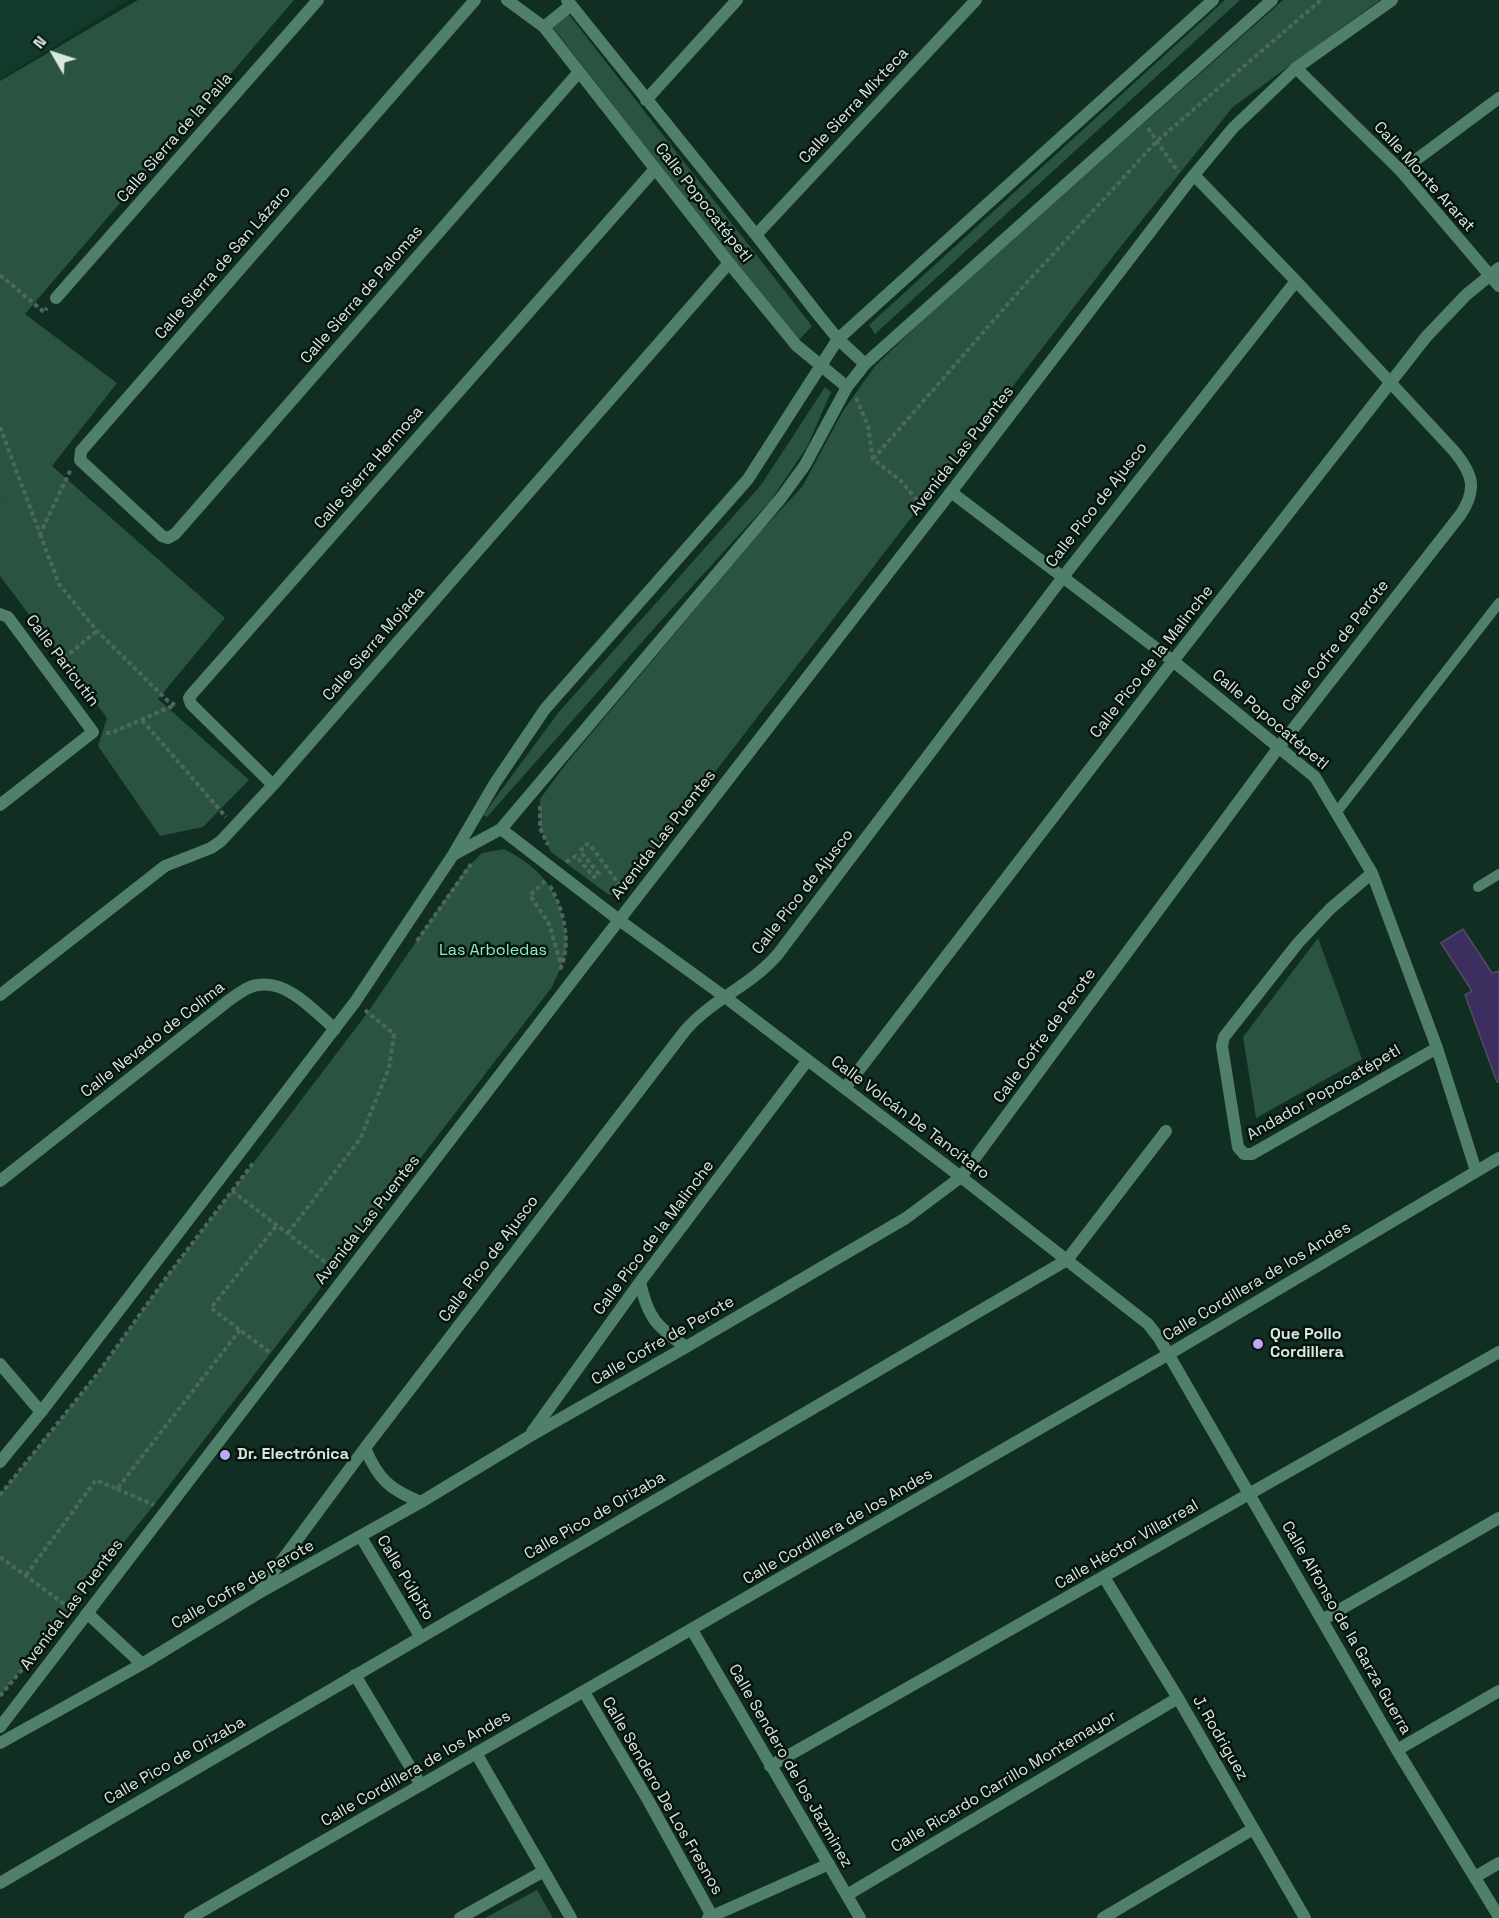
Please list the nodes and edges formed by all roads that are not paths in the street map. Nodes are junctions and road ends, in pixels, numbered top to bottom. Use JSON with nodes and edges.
{"nodes":[{"id":1,"x":318,"y":0,"type":"edge"},
{"id":2,"x":475,"y":0,"type":"edge"},
{"id":3,"x":507,"y":0,"type":"edge"},
{"id":4,"x":737,"y":0,"type":"edge"},
{"id":5,"x":976,"y":0,"type":"edge"},
{"id":6,"x":1213,"y":0,"type":"edge"},
{"id":7,"x":1392,"y":0,"type":"edge"},
{"id":8,"x":1266,"y":2,"type":"edge"},
{"id":9,"x":569,"y":3,"type":"edge"},
{"id":10,"x":544,"y":27,"type":"junction"},
{"id":11,"x":1296,"y":68,"type":"junction"},
{"id":12,"x":579,"y":72,"type":"junction"},
{"id":13,"x":1499,"y":98,"type":"edge"},
{"id":14,"x":646,"y":100,"type":"junction"},
{"id":15,"x":655,"y":169,"type":"junction"},
{"id":16,"x":1401,"y":171,"type":"junction"},
{"id":17,"x":1192,"y":178,"type":"junction"},
{"id":18,"x":756,"y":235,"type":"junction"},
{"id":19,"x":729,"y":263,"type":"junction"},
{"id":20,"x":1494,"y":272,"type":"edge"},
{"id":21,"x":1296,"y":280,"type":"junction"},
{"id":22,"x":1499,"y":286,"type":"edge"},
{"id":23,"x":56,"y":298,"type":"road end"},
{"id":24,"x":838,"y":339,"type":"junction"},
{"id":25,"x":865,"y":364,"type":"junction"},
{"id":26,"x":820,"y":365,"type":"junction"},
{"id":27,"x":1390,"y":382,"type":"junction"},
{"id":28,"x":847,"y":387,"type":"junction"},
{"id":29,"x":951,"y":492,"type":"junction"},
{"id":30,"x":168,"y":538,"type":"joint"},
{"id":31,"x":1063,"y":577,"type":"junction"},
{"id":32,"x":1499,"y":603,"type":"edge"},
{"id":33,"x":0,"y":614,"type":"edge"},
{"id":34,"x":1173,"y":661,"type":"junction"},
{"id":35,"x":1279,"y":747,"type":"junction"},
{"id":36,"x":273,"y":784,"type":"junction"},
{"id":37,"x":0,"y":806,"type":"edge"},
{"id":38,"x":1336,"y":813,"type":"junction"},
{"id":39,"x":501,"y":830,"type":"junction"},
{"id":40,"x":453,"y":855,"type":"junction"},
{"id":41,"x":1372,"y":873,"type":"junction"},
{"id":42,"x":1499,"y":874,"type":"edge"},
{"id":43,"x":1478,"y":887,"type":"dead end"},
{"id":44,"x":619,"y":920,"type":"junction"},
{"id":45,"x":0,"y":995,"type":"edge"},
{"id":46,"x":725,"y":997,"type":"junction"},
{"id":47,"x":335,"y":1029,"type":"junction"},
{"id":48,"x":1437,"y":1048,"type":"junction"},
{"id":49,"x":807,"y":1061,"type":"junction"},
{"id":50,"x":845,"y":1088,"type":"junction"},
{"id":51,"x":1166,"y":1131,"type":"dead end"},
{"id":52,"x":1499,"y":1158,"type":"edge"},
{"id":53,"x":1476,"y":1171,"type":"junction"},
{"id":54,"x":961,"y":1177,"type":"junction"},
{"id":55,"x":0,"y":1181,"type":"edge"},
{"id":56,"x":1067,"y":1260,"type":"junction"},
{"id":57,"x":640,"y":1282,"type":"junction"},
{"id":58,"x":686,"y":1347,"type":"junction"},
{"id":59,"x":1499,"y":1352,"type":"edge"},
{"id":60,"x":1169,"y":1354,"type":"junction"},
{"id":61,"x":0,"y":1364,"type":"edge"},
{"id":62,"x":41,"y":1412,"type":"junction"},
{"id":63,"x":530,"y":1436,"type":"junction"},
{"id":64,"x":365,"y":1448,"type":"junction"},
{"id":65,"x":0,"y":1462,"type":"edge"},
{"id":66,"x":1248,"y":1494,"type":"junction"},
{"id":67,"x":421,"y":1502,"type":"junction"},
{"id":68,"x":1499,"y":1518,"type":"edge"},
{"id":69,"x":361,"y":1537,"type":"junction"},
{"id":70,"x":1104,"y":1577,"type":"junction"},
{"id":71,"x":257,"y":1594,"type":"junction"},
{"id":72,"x":87,"y":1613,"type":"junction"},
{"id":73,"x":1322,"y":1620,"type":"junction"},
{"id":74,"x":692,"y":1630,"type":"junction"},
{"id":75,"x":420,"y":1636,"type":"junction"},
{"id":76,"x":142,"y":1664,"type":"junction"},
{"id":77,"x":355,"y":1675,"type":"junction"},
{"id":78,"x":1499,"y":1691,"type":"edge"},
{"id":79,"x":584,"y":1692,"type":"junction"},
{"id":80,"x":1178,"y":1698,"type":"junction"},
{"id":81,"x":0,"y":1726,"type":"edge"},
{"id":82,"x":0,"y":1743,"type":"edge"},
{"id":83,"x":1397,"y":1749,"type":"junction"},
{"id":84,"x":476,"y":1753,"type":"junction"},
{"id":85,"x":770,"y":1766,"type":"junction"},
{"id":86,"x":422,"y":1785,"type":"junction"},
{"id":87,"x":1253,"y":1828,"type":"junction"},
{"id":88,"x":1499,"y":1863,"type":"edge"},
{"id":89,"x":829,"y":1864,"type":"junction"},
{"id":90,"x":544,"y":1871,"type":"junction"},
{"id":91,"x":1475,"y":1877,"type":"junction"},
{"id":92,"x":0,"y":1883,"type":"edge"},
{"id":93,"x":847,"y":1895,"type":"junction"},
{"id":94,"x":710,"y":1917,"type":"edge"},
{"id":95,"x":1499,"y":1917,"type":"edge"},
{"id":96,"x":190,"y":1918,"type":"edge"},
{"id":97,"x":460,"y":1918,"type":"edge"},
{"id":98,"x":571,"y":1918,"type":"edge"},
{"id":99,"x":860,"y":1918,"type":"edge"},
{"id":100,"x":1103,"y":1918,"type":"edge"},
{"id":101,"x":1305,"y":1918,"type":"edge"}],
"edges":[{"from":1,"to":23,"type":"street","name":"Calle Sierra de la Paila"},
{"from":2,"to":30,"type":"street","name":"Calle Sierra de San Lázaro"},
{"from":3,"to":10,"type":"street","name":"Calle Popocatépetl"},
{"from":4,"to":14,"type":"street"},
{"from":5,"to":18,"type":"street","name":"Calle Sierra Mixteca"},
{"from":6,"to":24,"type":"street"},
{"from":7,"to":11,"type":"street","name":"Avenida Las Puentes"},
{"from":8,"to":25,"type":"street"},
{"from":9,"to":10,"type":"street","name":"Calle Popocatépetl"},
{"from":9,"to":14,"type":"street","name":"Calle Popocatépetl"},
{"from":10,"to":12,"type":"street","name":"Calle Popocatépetl"},
{"from":11,"to":16,"type":"street","name":"Calle Monte Ararat"},
{"from":11,"to":17,"type":"street","name":"Avenida Las Puentes"},
{"from":12,"to":15,"type":"street","name":"Calle Popocatépetl"},
{"from":12,"to":30,"type":"street","name":"Calle Sierra de Palomas"},
{"from":13,"to":16,"type":"street"},
{"from":14,"to":18,"type":"street","name":"Calle Popocatépetl"},
{"from":15,"to":19,"type":"street","name":"Calle Popocatépetl"},
{"from":15,"to":36,"type":"street","name":"Calle Sierra Hermosa"},
{"from":16,"to":20,"type":"street","name":"Calle Monte Ararat"},
{"from":17,"to":21,"type":"street","name":"Calle Cofre de Perote"},
{"from":17,"to":29,"type":"street","name":"Avenida Las Puentes"},
{"from":18,"to":24,"type":"street","name":"Calle Popocatépetl"},
{"from":19,"to":26,"type":"street","name":"Calle Popocatépetl"},
{"from":19,"to":36,"type":"street","name":"Calle Sierra Mojada"},
{"from":20,"to":22,"type":"street","name":"Calle Monte Ararat"},
{"from":20,"to":27,"type":"street","name":"Calle Pico de la Malinche"},
{"from":21,"to":27,"type":"street","name":"Calle Cofre de Perote"},
{"from":21,"to":31,"type":"street","name":"Calle Pico de Ajusco"},
{"from":24,"to":25,"type":"street","name":"Calle Popocatépetl"},
{"from":24,"to":26,"type":"street"},
{"from":25,"to":28,"type":"street"},
{"from":26,"to":28,"type":"street","name":"Calle Popocatépetl"},
{"from":26,"to":40,"type":"street"},
{"from":27,"to":34,"type":"street","name":"Calle Pico de la Malinche"},
{"from":27,"to":35,"type":"street","name":"Calle Cofre de Perote"},
{"from":28,"to":39,"type":"street"},
{"from":29,"to":31,"type":"street","name":"Calle Popocatépetl"},
{"from":29,"to":44,"type":"street","name":"Avenida Las Puentes"},
{"from":31,"to":34,"type":"street","name":"Calle Popocatépetl"},
{"from":31,"to":46,"type":"street","name":"Calle Pico de Ajusco"},
{"from":32,"to":38,"type":"lane"},
{"from":33,"to":37,"type":"street","name":"Calle Paricutín"},
{"from":34,"to":35,"type":"street","name":"Calle Popocatépetl"},
{"from":34,"to":50,"type":"street","name":"Calle Pico de la Malinche"},
{"from":35,"to":38,"type":"street","name":"Calle Popocatépetl"},
{"from":35,"to":54,"type":"street","name":"Calle Cofre de Perote"},
{"from":36,"to":45,"type":"street","name":"Calle Sierra Mojada"},
{"from":38,"to":41,"type":"street","name":"Calle Popocatépetl"},
{"from":39,"to":40,"type":"street"},
{"from":39,"to":44,"type":"street","name":"Calle Volcán De Tancítaro"},
{"from":40,"to":47,"type":"street"},
{"from":41,"to":48,"type":"street","name":"Calle Popocatépetl"},
{"from":41,"to":48,"type":"street","name":"Andador Popocatépetl"},
{"from":42,"to":43,"type":"lane"},
{"from":44,"to":46,"type":"street","name":"Calle Volcán De Tancítaro"},
{"from":44,"to":72,"type":"street","name":"Avenida Las Puentes"},
{"from":46,"to":49,"type":"street","name":"Calle Volcán De Tancítaro"},
{"from":46,"to":64,"type":"street","name":"Calle Pico de Ajusco"},
{"from":47,"to":55,"type":"street","name":"Calle Nevado de Colima"},
{"from":47,"to":62,"type":"street"},
{"from":48,"to":53,"type":"street","name":"Calle Popocatépetl"},
{"from":49,"to":50,"type":"street","name":"Calle Volcán De Tancítaro"},
{"from":49,"to":57,"type":"street","name":"Calle Pico de la Malinche"},
{"from":50,"to":54,"type":"street","name":"Calle Volcán De Tancítaro"},
{"from":51,"to":56,"type":"street","name":"Calle Pico de Orizaba"},
{"from":52,"to":53,"type":"street","name":"Calle Cordillera de los Andes"},
{"from":53,"to":60,"type":"street","name":"Calle Cordillera de los Andes"},
{"from":54,"to":56,"type":"street","name":"Calle Volcán De Tancítaro"},
{"from":54,"to":58,"type":"street","name":"Calle Cofre de Perote"},
{"from":56,"to":60,"type":"street","name":"Calle Volcán De Tancítaro"},
{"from":56,"to":75,"type":"street","name":"Calle Pico de Orizaba"},
{"from":57,"to":58,"type":"street"},
{"from":57,"to":63,"type":"street","name":"Calle Pico de la Malinche"},
{"from":58,"to":63,"type":"street","name":"Calle Cofre de Perote"},
{"from":59,"to":66,"type":"street","name":"Calle Héctor Villarreal"},
{"from":60,"to":66,"type":"street","name":"Calle Alfonso de la Garza Guerra"},
{"from":60,"to":74,"type":"street","name":"Calle Cordillera de los Andes"},
{"from":61,"to":62,"type":"street"},
{"from":62,"to":65,"type":"street"},
{"from":63,"to":67,"type":"street","name":"Calle Cofre de Perote"},
{"from":64,"to":67,"type":"street"},
{"from":64,"to":71,"type":"street","name":"Calle Pico de Ajusco"},
{"from":66,"to":70,"type":"street","name":"Calle Héctor Villarreal"},
{"from":66,"to":73,"type":"street","name":"Calle Alfonso de la Garza Guerra"},
{"from":67,"to":69,"type":"street","name":"Calle Cofre de Perote"},
{"from":68,"to":73,"type":"street"},
{"from":69,"to":71,"type":"street","name":"Calle Cofre de Perote"},
{"from":69,"to":75,"type":"street","name":"Calle Púlpito"},
{"from":70,"to":80,"type":"street","name":"J. Rodriguez"},
{"from":70,"to":85,"type":"street","name":"Calle Héctor Villarreal"},
{"from":71,"to":76,"type":"street","name":"Calle Cofre de Perote"},
{"from":72,"to":76,"type":"street"},
{"from":72,"to":81,"type":"street","name":"Avenida Las Puentes"},
{"from":73,"to":83,"type":"street","name":"Calle Alfonso de la Garza Guerra"},
{"from":74,"to":79,"type":"street","name":"Calle Cordillera de los Andes"},
{"from":74,"to":85,"type":"street","name":"Calle Sendero de los Jazminez"},
{"from":75,"to":77,"type":"street","name":"Calle Pico de Orizaba"},
{"from":76,"to":82,"type":"street","name":"Calle Cofre de Perote"},
{"from":77,"to":86,"type":"street"},
{"from":77,"to":92,"type":"street","name":"Calle Pico de Orizaba"},
{"from":78,"to":83,"type":"street"},
{"from":79,"to":84,"type":"street","name":"Calle Cordillera de los Andes"},
{"from":79,"to":94,"type":"street","name":"Calle Sendero De Los Fresnos"},
{"from":80,"to":87,"type":"street","name":"J. Rodriguez"},
{"from":80,"to":93,"type":"street","name":"Calle Ricardo Carrillo Montemayor"},
{"from":83,"to":91,"type":"street","name":"Calle Alfonso de la Garza Guerra"},
{"from":84,"to":86,"type":"street","name":"Calle Cordillera de los Andes"},
{"from":84,"to":90,"type":"street"},
{"from":85,"to":89,"type":"street","name":"Calle Sendero de los Jazminez"},
{"from":86,"to":96,"type":"street","name":"Calle Cordillera de los Andes"},
{"from":87,"to":100,"type":"street"},
{"from":87,"to":101,"type":"street","name":"J. Rodriguez"},
{"from":88,"to":91,"type":"street"},
{"from":89,"to":93,"type":"street","name":"Calle Sendero de los Jazminez"},
{"from":89,"to":94,"type":"street"},
{"from":90,"to":97,"type":"street"},
{"from":90,"to":98,"type":"street"},
{"from":91,"to":95,"type":"street","name":"Calle Alfonso de la Garza Guerra"},
{"from":93,"to":99,"type":"street","name":"Calle Sendero de los Jazminez"}]}
